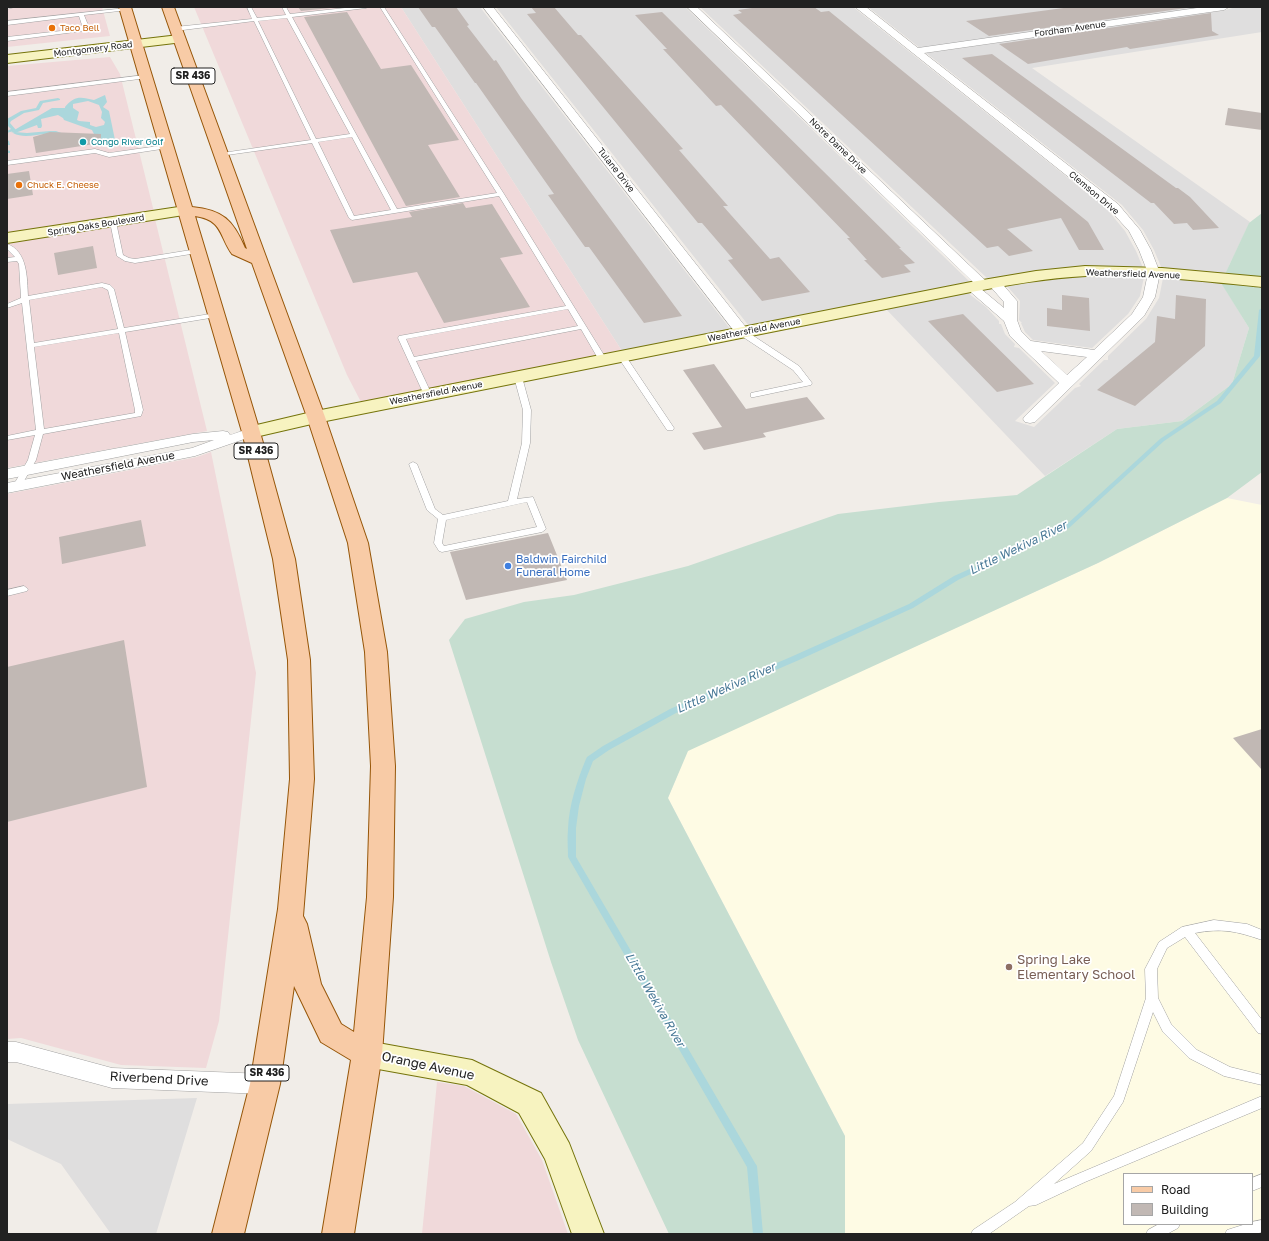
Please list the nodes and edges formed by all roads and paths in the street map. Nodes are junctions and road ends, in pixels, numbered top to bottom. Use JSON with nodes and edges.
{"nodes":[{"id":1,"x":13,"y":7,"type":"edge"},
{"id":2,"x":168,"y":7,"type":"edge"},
{"id":3,"x":250,"y":7,"type":"edge"},
{"id":4,"x":284,"y":7,"type":"edge"},
{"id":5,"x":366,"y":7,"type":"edge"},
{"id":6,"x":382,"y":7,"type":"edge"},
{"id":7,"x":488,"y":7,"type":"edge"},
{"id":8,"x":692,"y":7,"type":"edge"},
{"id":9,"x":860,"y":7,"type":"edge"},
{"id":10,"x":1224,"y":7,"type":"edge"},
{"id":11,"x":7,"y":8,"type":"edge"},
{"id":12,"x":126,"y":8,"type":"edge"},
{"id":13,"x":81,"y":14,"type":"junction"},
{"id":14,"x":290,"y":16,"type":"junction"},
{"id":15,"x":255,"y":19,"type":"junction"},
{"id":16,"x":7,"y":23,"type":"edge"},
{"id":17,"x":177,"y":34,"type":"junction"},
{"id":18,"x":7,"y":39,"type":"edge"},
{"id":19,"x":135,"y":40,"type":"junction"},
{"id":20,"x":7,"y":49,"type":"edge"},
{"id":21,"x":916,"y":51,"type":"junction"},
{"id":22,"x":7,"y":59,"type":"edge"},
{"id":23,"x":146,"y":76,"type":"junction"},
{"id":24,"x":7,"y":94,"type":"edge"},
{"id":25,"x":354,"y":136,"type":"junction"},
{"id":26,"x":314,"y":141,"type":"junction"},
{"id":27,"x":166,"y":147,"type":"junction"},
{"id":28,"x":222,"y":155,"type":"junction"},
{"id":29,"x":7,"y":163,"type":"edge"},
{"id":30,"x":501,"y":194,"type":"junction"},
{"id":31,"x":186,"y":211,"type":"junction"},
{"id":32,"x":396,"y":211,"type":"junction"},
{"id":33,"x":113,"y":222,"type":"junction"},
{"id":34,"x":7,"y":238,"type":"edge"},
{"id":35,"x":7,"y":246,"type":"edge"},
{"id":36,"x":197,"y":251,"type":"junction"},
{"id":37,"x":19,"y":259,"type":"junction"},
{"id":38,"x":7,"y":260,"type":"edge"},
{"id":39,"x":260,"y":260,"type":"junction"},
{"id":40,"x":1154,"y":273,"type":"junction"},
{"id":41,"x":1262,"y":282,"type":"edge"},
{"id":42,"x":983,"y":285,"type":"junction"},
{"id":43,"x":25,"y":299,"type":"junction"},
{"id":44,"x":7,"y":306,"type":"edge"},
{"id":45,"x":570,"y":307,"type":"junction"},
{"id":46,"x":216,"y":315,"type":"junction"},
{"id":47,"x":1010,"y":320,"type":"junction"},
{"id":48,"x":582,"y":327,"type":"junction"},
{"id":49,"x":121,"y":331,"type":"junction"},
{"id":50,"x":743,"y":333,"type":"junction"},
{"id":51,"x":1026,"y":344,"type":"junction"},
{"id":52,"x":30,"y":346,"type":"junction"},
{"id":53,"x":1098,"y":354,"type":"junction"},
{"id":54,"x":622,"y":357,"type":"junction"},
{"id":55,"x":412,"y":360,"type":"junction"},
{"id":56,"x":603,"y":360,"type":"junction"},
{"id":57,"x":518,"y":377,"type":"junction"},
{"id":58,"x":1067,"y":383,"type":"junction"},
{"id":59,"x":428,"y":395,"type":"junction"},
{"id":60,"x":754,"y":395,"type":"dead end"},
{"id":61,"x":316,"y":417,"type":"junction"},
{"id":62,"x":1030,"y":419,"type":"dead end"},
{"id":63,"x":670,"y":428,"type":"dead end"},
{"id":64,"x":40,"y":432,"type":"junction"},
{"id":65,"x":251,"y":432,"type":"junction"},
{"id":66,"x":7,"y":438,"type":"edge"},
{"id":67,"x":413,"y":464,"type":"dead end"},
{"id":68,"x":29,"y":470,"type":"junction"},
{"id":69,"x":7,"y":474,"type":"edge"},
{"id":70,"x":12,"y":487,"type":"edge"},
{"id":71,"x":512,"y":503,"type":"junction"},
{"id":72,"x":442,"y":518,"type":"junction"},
{"id":73,"x":24,"y":589,"type":"dead end"},
{"id":74,"x":7,"y":593,"type":"edge"},
{"id":75,"x":291,"y":909,"type":"junction"},
{"id":76,"x":1186,"y":930,"type":"junction"},
{"id":77,"x":1262,"y":935,"type":"edge"},
{"id":78,"x":1152,"y":998,"type":"junction"},
{"id":79,"x":1262,"y":1029,"type":"edge"},
{"id":80,"x":7,"y":1052,"type":"edge"},
{"id":81,"x":367,"y":1054,"type":"junction"},
{"id":82,"x":1262,"y":1080,"type":"edge"},
{"id":83,"x":265,"y":1084,"type":"junction"},
{"id":84,"x":1262,"y":1102,"type":"edge"},
{"id":85,"x":1262,"y":1180,"type":"edge"},
{"id":86,"x":1253,"y":1184,"type":"edge"},
{"id":87,"x":1020,"y":1206,"type":"junction"},
{"id":88,"x":1171,"y":1225,"type":"edge"},
{"id":89,"x":1262,"y":1226,"type":"edge"},
{"id":90,"x":228,"y":1234,"type":"edge"},
{"id":91,"x":338,"y":1234,"type":"edge"},
{"id":92,"x":588,"y":1234,"type":"edge"},
{"id":93,"x":978,"y":1234,"type":"edge"},
{"id":94,"x":1153,"y":1234,"type":"edge"},
{"id":95,"x":1232,"y":1234,"type":"edge"}],
"edges":[{"from":1,"to":11,"type":"lane"},
{"from":2,"to":17,"type":"main road","number":"SR 436"},
{"from":3,"to":15,"type":"lane"},
{"from":4,"to":14,"type":"lane"},
{"from":5,"to":14,"type":"lane"},
{"from":6,"to":30,"type":"lane"},
{"from":7,"to":50,"type":"street","name":"Tulane Drive"},
{"from":8,"to":42,"type":"street","name":"Notre Dame Drive"},
{"from":9,"to":21,"type":"street","name":"Clemson Drive"},
{"from":10,"to":21,"type":"street","name":"Fordham Avenue"},
{"from":12,"to":13,"type":"lane"},
{"from":12,"to":19,"type":"main road","number":"SR 436"},
{"from":13,"to":16,"type":"lane"},
{"from":13,"to":18,"type":"lane"},
{"from":14,"to":15,"type":"lane"},
{"from":14,"to":25,"type":"lane"},
{"from":15,"to":17,"type":"lane"},
{"from":15,"to":26,"type":"lane"},
{"from":17,"to":19,"type":"street","name":"Montgomery Road"},
{"from":17,"to":28,"type":"main road","number":"SR 436"},
{"from":19,"to":20,"type":"street","name":"Montgomery Road"},
{"from":19,"to":22,"type":"street","name":"Montgomery Road"},
{"from":19,"to":23,"type":"main road","number":"SR 436"},
{"from":21,"to":40,"type":"street","name":"Clemson Drive"},
{"from":23,"to":24,"type":"lane"},
{"from":23,"to":27,"type":"main road","number":"SR 436"},
{"from":25,"to":26,"type":"lane"},
{"from":25,"to":32,"type":"lane"},
{"from":26,"to":28,"type":"lane"},
{"from":26,"to":32,"type":"lane"},
{"from":27,"to":29,"type":"lane"},
{"from":27,"to":31,"type":"main road","number":"SR 436"},
{"from":28,"to":39,"type":"main road","number":"SR 436"},
{"from":30,"to":32,"type":"lane"},
{"from":30,"to":45,"type":"lane"},
{"from":31,"to":33,"type":"street","name":"Spring Oaks Boulevard"},
{"from":31,"to":36,"type":"main road","number":"SR 436"},
{"from":31,"to":39,"type":"main road"},
{"from":33,"to":34,"type":"street","name":"Spring Oaks Boulevard"},
{"from":33,"to":36,"type":"lane"},
{"from":35,"to":37,"type":"lane"},
{"from":36,"to":46,"type":"main road","number":"SR 436"},
{"from":37,"to":38,"type":"lane"},
{"from":37,"to":43,"type":"lane"},
{"from":39,"to":61,"type":"main road","number":"SR 436"},
{"from":40,"to":41,"type":"street","name":"Weathersfield Avenue"},
{"from":40,"to":42,"type":"street","name":"Weathersfield Avenue"},
{"from":40,"to":53,"type":"street"},
{"from":42,"to":47,"type":"street","name":"Notre Dame Drive"},
{"from":42,"to":47,"type":"street","name":"Notre Dame Drive"},
{"from":42,"to":50,"type":"street","name":"Weathersfield Avenue"},
{"from":43,"to":44,"type":"lane"},
{"from":43,"to":49,"type":"lane"},
{"from":43,"to":52,"type":"lane"},
{"from":45,"to":48,"type":"lane"},
{"from":45,"to":55,"type":"lane"},
{"from":46,"to":49,"type":"lane"},
{"from":46,"to":65,"type":"main road","number":"SR 436"},
{"from":47,"to":51,"type":"street","name":"Notre Dame Drive"},
{"from":48,"to":55,"type":"lane"},
{"from":48,"to":56,"type":"lane"},
{"from":49,"to":52,"type":"lane"},
{"from":49,"to":64,"type":"lane"},
{"from":50,"to":54,"type":"street","name":"Weathersfield Avenue"},
{"from":50,"to":60,"type":"lane"},
{"from":51,"to":53,"type":"street"},
{"from":51,"to":58,"type":"street","name":"Notre Dame Drive"},
{"from":52,"to":64,"type":"lane"},
{"from":53,"to":58,"type":"street"},
{"from":54,"to":56,"type":"street","name":"Weathersfield Avenue"},
{"from":54,"to":63,"type":"lane"},
{"from":55,"to":59,"type":"lane"},
{"from":56,"to":57,"type":"street","name":"Weathersfield Avenue"},
{"from":57,"to":59,"type":"street","name":"Weathersfield Avenue"},
{"from":57,"to":71,"type":"lane"},
{"from":58,"to":62,"type":"street"},
{"from":59,"to":61,"type":"street","name":"Weathersfield Avenue"},
{"from":61,"to":65,"type":"street","name":"Weathersfield Avenue"},
{"from":61,"to":81,"type":"main road","number":"SR 436"},
{"from":64,"to":66,"type":"lane"},
{"from":64,"to":68,"type":"lane"},
{"from":65,"to":68,"type":"street","name":"Weathersfield Avenue"},
{"from":65,"to":70,"type":"street","name":"Weathersfield Avenue"},
{"from":65,"to":75,"type":"main road","number":"SR 436"},
{"from":67,"to":72,"type":"lane"},
{"from":68,"to":69,"type":"street","name":"Weathersfield Avenue"},
{"from":68,"to":70,"type":"lane"},
{"from":71,"to":72,"type":"lane"},
{"from":71,"to":72,"type":"lane"},
{"from":73,"to":74,"type":"lane"},
{"from":75,"to":81,"type":"main road"},
{"from":75,"to":83,"type":"main road","number":"SR 436"},
{"from":76,"to":77,"type":"lane"},
{"from":76,"to":78,"type":"lane"},
{"from":76,"to":79,"type":"lane"},
{"from":78,"to":82,"type":"lane"},
{"from":78,"to":87,"type":"lane"},
{"from":80,"to":83,"type":"street","name":"Riverbend Drive"},
{"from":81,"to":91,"type":"main road","number":"SR 436"},
{"from":81,"to":92,"type":"street","name":"Orange Avenue"},
{"from":83,"to":90,"type":"main road","number":"SR 436"},
{"from":84,"to":87,"type":"lane"},
{"from":85,"to":86,"type":"lane"},
{"from":87,"to":93,"type":"lane"},
{"from":88,"to":94,"type":"lane"},
{"from":89,"to":95,"type":"lane"}]}
